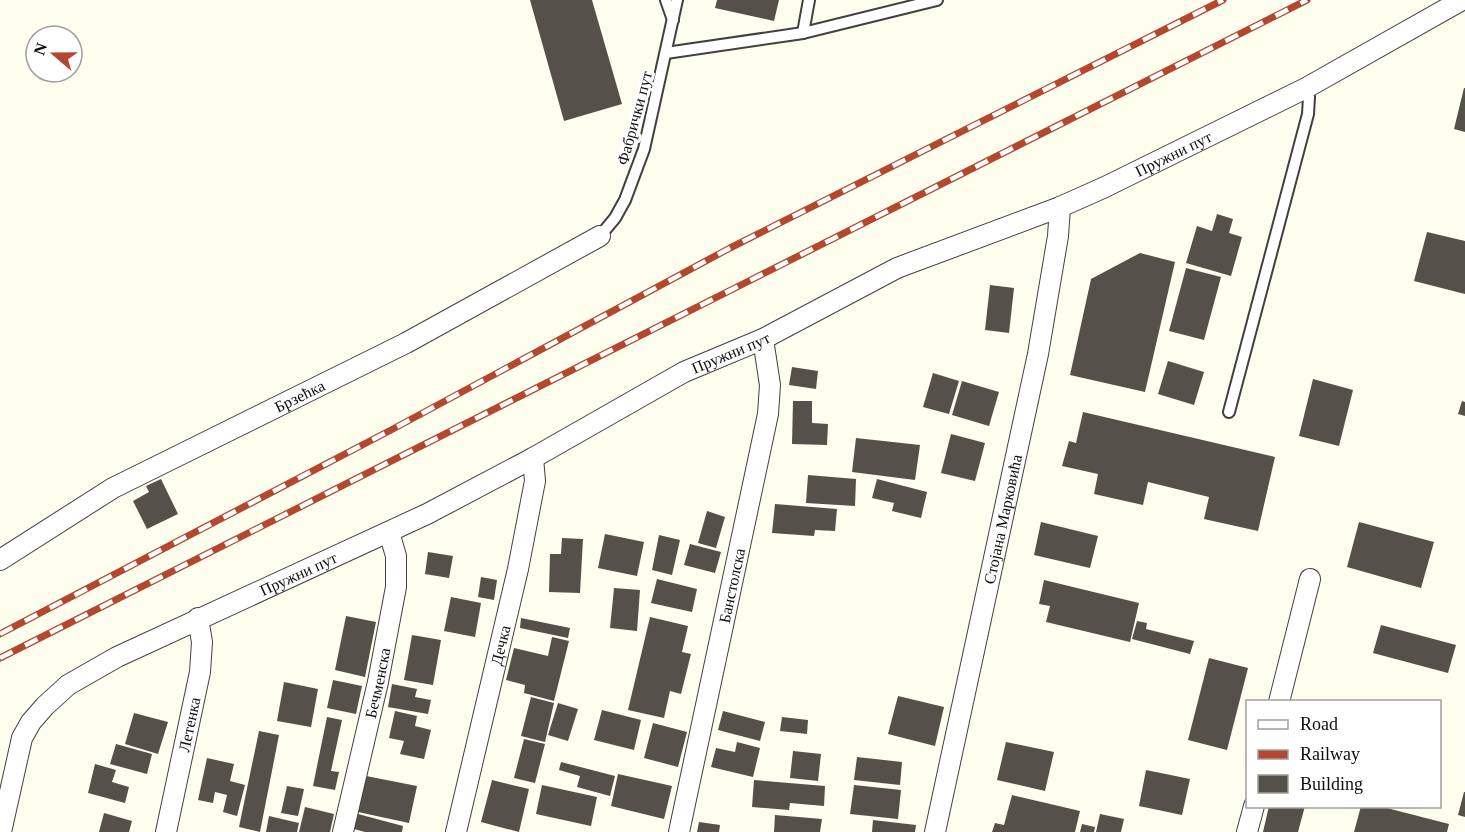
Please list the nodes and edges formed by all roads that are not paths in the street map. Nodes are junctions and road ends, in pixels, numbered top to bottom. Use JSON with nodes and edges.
{"nodes":[{"id":1,"x":666,"y":0,"type":"edge"},
{"id":2,"x":677,"y":0,"type":"edge"},
{"id":3,"x":809,"y":0,"type":"edge"},
{"id":4,"x":937,"y":0,"type":"edge"},
{"id":5,"x":1462,"y":0,"type":"edge"},
{"id":6,"x":673,"y":20,"type":"junction"},
{"id":7,"x":803,"y":33,"type":"junction"},
{"id":8,"x":666,"y":52,"type":"junction"},
{"id":9,"x":1306,"y":88,"type":"junction"},
{"id":10,"x":1060,"y":207,"type":"junction"},
{"id":11,"x":600,"y":236,"type":"joint"},
{"id":12,"x":763,"y":339,"type":"junction"},
{"id":13,"x":1229,"y":412,"type":"dead end"},
{"id":14,"x":533,"y":458,"type":"junction"},
{"id":15,"x":389,"y":532,"type":"junction"},
{"id":16,"x":0,"y":560,"type":"edge"},
{"id":17,"x":1310,"y":579,"type":"dead end"},
{"id":18,"x":198,"y":618,"type":"junction"},
{"id":19,"x":1280,"y":700,"type":"edge"},
{"id":20,"x":1254,"y":808,"type":"edge"},
{"id":21,"x":1,"y":832,"type":"edge"},
{"id":22,"x":166,"y":832,"type":"edge"},
{"id":23,"x":342,"y":832,"type":"edge"},
{"id":24,"x":456,"y":832,"type":"edge"},
{"id":25,"x":679,"y":832,"type":"edge"},
{"id":26,"x":935,"y":832,"type":"edge"},
{"id":27,"x":1247,"y":832,"type":"edge"}],
"edges":[{"from":1,"to":6,"type":"lane"},
{"from":2,"to":6,"type":"lane","name":"Фабрички пут"},
{"from":3,"to":7,"type":"lane"},
{"from":4,"to":7,"type":"lane"},
{"from":5,"to":9,"type":"street","name":"Пружни пут"},
{"from":6,"to":8,"type":"lane","name":"Фабрички пут"},
{"from":7,"to":8,"type":"lane"},
{"from":8,"to":11,"type":"lane","name":"Фабрички пут"},
{"from":9,"to":10,"type":"street","name":"Пружни пут"},
{"from":9,"to":13,"type":"lane"},
{"from":10,"to":12,"type":"street","name":"Пружни пут"},
{"from":10,"to":26,"type":"street","name":"Стојана Марковића"},
{"from":11,"to":16,"type":"street","name":"Брзећка"},
{"from":12,"to":14,"type":"street","name":"Пружни пут"},
{"from":12,"to":25,"type":"street","name":"Банстолска"},
{"from":14,"to":15,"type":"street","name":"Пружни пут"},
{"from":14,"to":24,"type":"street","name":"Дечка"},
{"from":15,"to":18,"type":"street","name":"Пружни пут"},
{"from":15,"to":23,"type":"street","name":"Бечменска"},
{"from":17,"to":19,"type":"street"},
{"from":18,"to":21,"type":"street","name":"Пружни пут"},
{"from":18,"to":22,"type":"street","name":"Летенка"},
{"from":20,"to":27,"type":"street"}]}
